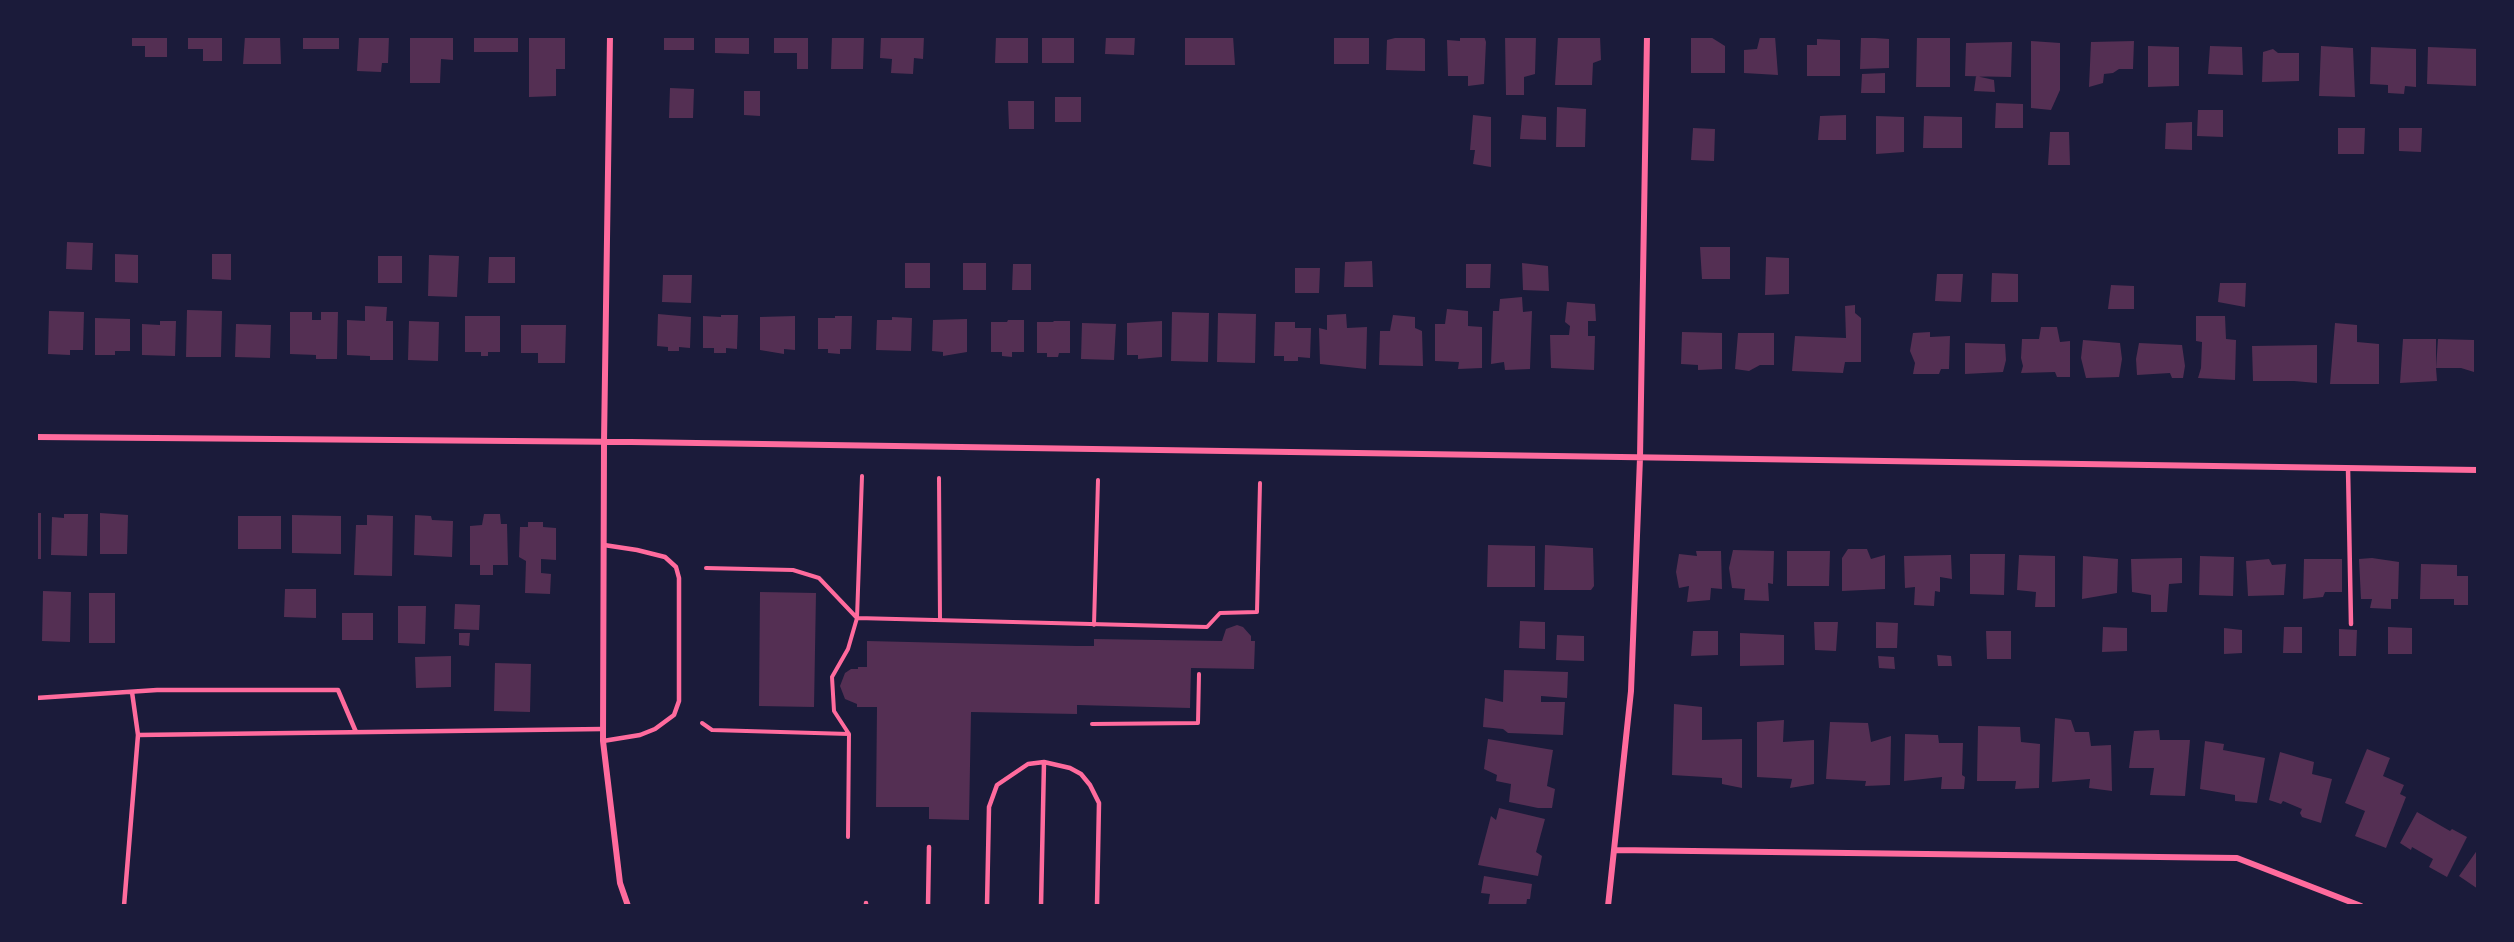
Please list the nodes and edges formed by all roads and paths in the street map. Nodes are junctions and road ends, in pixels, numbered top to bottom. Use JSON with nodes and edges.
{"nodes":[{"id":1,"x":610,"y":36,"type":"edge"},
{"id":2,"x":1647,"y":36,"type":"edge"},
{"id":3,"x":36,"y":437,"type":"edge"},
{"id":4,"x":604,"y":442,"type":"junction"},
{"id":5,"x":1640,"y":458,"type":"junction"},
{"id":6,"x":2348,"y":468,"type":"junction"},
{"id":7,"x":2478,"y":470,"type":"edge"},
{"id":8,"x":862,"y":476,"type":"dead end"},
{"id":9,"x":939,"y":478,"type":"dead end"},
{"id":10,"x":1098,"y":480,"type":"dead end"},
{"id":11,"x":1260,"y":483,"type":"dead end"},
{"id":12,"x":604,"y":545,"type":"junction"},
{"id":13,"x":706,"y":568,"type":"dead end"},
{"id":14,"x":857,"y":618,"type":"junction"},
{"id":15,"x":940,"y":620,"type":"junction"},
{"id":16,"x":2351,"y":624,"type":"dead end"},
{"id":17,"x":1094,"y":625,"type":"junction"},
{"id":18,"x":1199,"y":674,"type":"dead end"},
{"id":19,"x":132,"y":692,"type":"junction"},
{"id":20,"x":36,"y":698,"type":"edge"},
{"id":21,"x":702,"y":723,"type":"dead end"},
{"id":22,"x":1092,"y":724,"type":"dead end"},
{"id":23,"x":603,"y":729,"type":"junction"},
{"id":24,"x":356,"y":732,"type":"junction"},
{"id":25,"x":849,"y":734,"type":"junction"},
{"id":26,"x":138,"y":735,"type":"junction"},
{"id":27,"x":603,"y":741,"type":"junction"},
{"id":28,"x":1044,"y":762,"type":"junction"},
{"id":29,"x":848,"y":837,"type":"dead end"},
{"id":30,"x":929,"y":847,"type":"dead end"},
{"id":31,"x":1615,"y":850,"type":"junction"},
{"id":32,"x":124,"y":906,"type":"edge"},
{"id":33,"x":628,"y":906,"type":"edge"},
{"id":34,"x":928,"y":906,"type":"edge"},
{"id":35,"x":987,"y":906,"type":"edge"},
{"id":36,"x":1041,"y":906,"type":"edge"},
{"id":37,"x":1097,"y":906,"type":"edge"},
{"id":38,"x":1608,"y":906,"type":"edge"},
{"id":39,"x":2361,"y":906,"type":"edge"}],
"edges":[{"from":1,"to":4,"type":"street"},
{"from":2,"to":5,"type":"street"},
{"from":3,"to":4,"type":"street"},
{"from":4,"to":5,"type":"street"},
{"from":4,"to":12,"type":"street"},
{"from":5,"to":6,"type":"street"},
{"from":5,"to":31,"type":"street"},
{"from":6,"to":7,"type":"street"},
{"from":6,"to":16,"type":"lane"},
{"from":8,"to":14,"type":"path"},
{"from":9,"to":15,"type":"path"},
{"from":10,"to":17,"type":"path"},
{"from":11,"to":17,"type":"path"},
{"from":12,"to":23,"type":"street"},
{"from":12,"to":27,"type":"lane"},
{"from":13,"to":14,"type":"path"},
{"from":14,"to":15,"type":"path"},
{"from":14,"to":25,"type":"path"},
{"from":15,"to":17,"type":"path"},
{"from":18,"to":22,"type":"path"},
{"from":19,"to":20,"type":"lane"},
{"from":19,"to":24,"type":"lane"},
{"from":19,"to":26,"type":"lane"},
{"from":21,"to":25,"type":"path"},
{"from":23,"to":24,"type":"lane"},
{"from":23,"to":27,"type":"street"},
{"from":24,"to":26,"type":"lane"},
{"from":25,"to":29,"type":"path"},
{"from":26,"to":32,"type":"lane"},
{"from":27,"to":33,"type":"street"},
{"from":28,"to":35,"type":"lane"},
{"from":28,"to":36,"type":"lane"},
{"from":28,"to":37,"type":"lane"},
{"from":30,"to":34,"type":"lane"},
{"from":31,"to":38,"type":"street"},
{"from":31,"to":39,"type":"street"}]}
